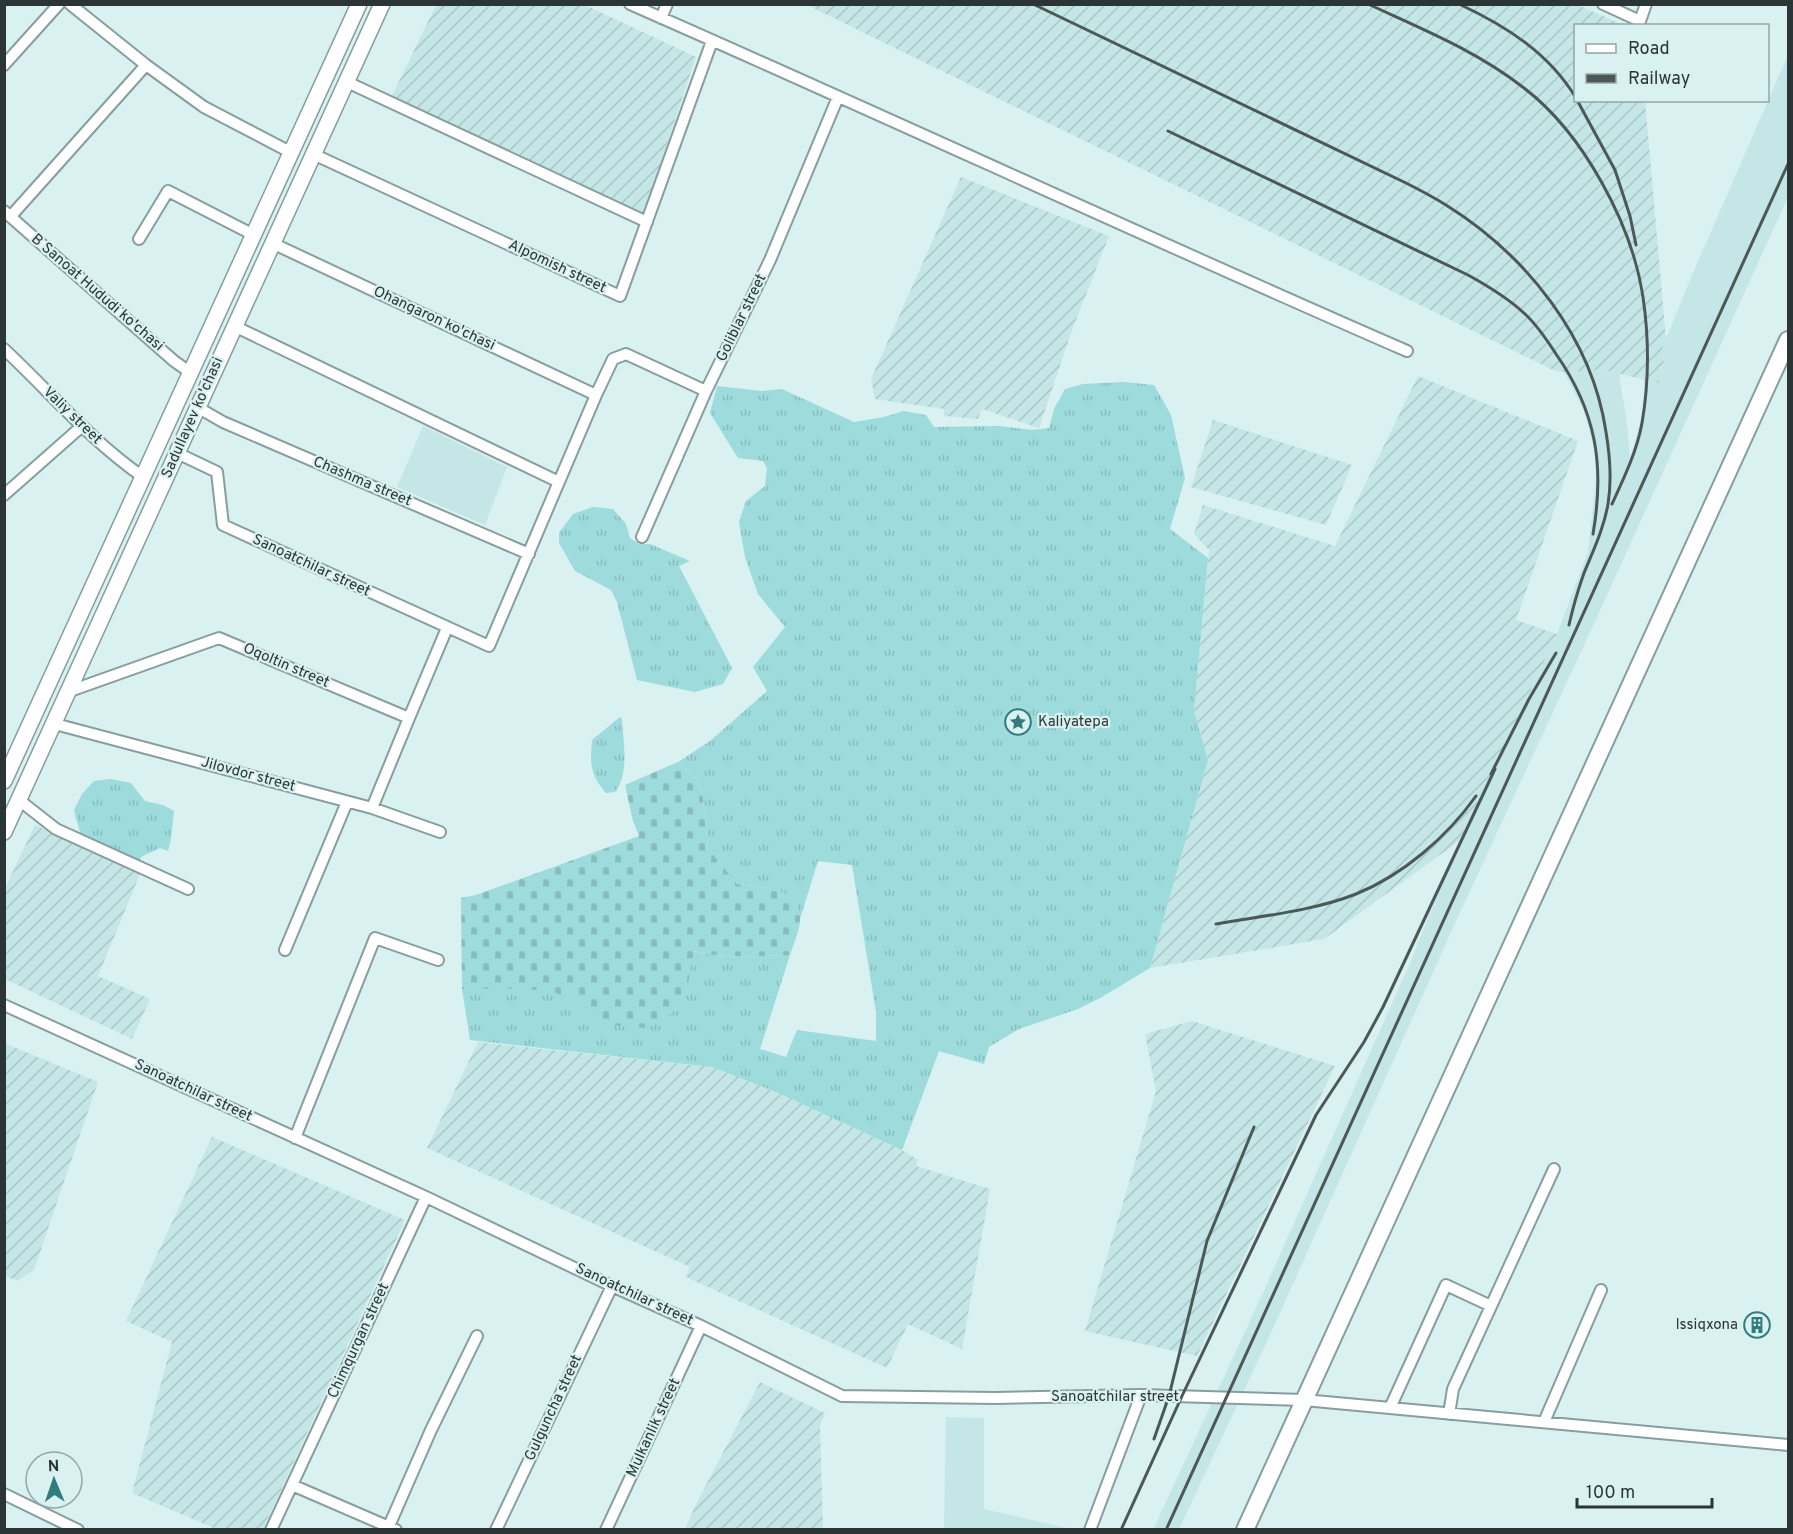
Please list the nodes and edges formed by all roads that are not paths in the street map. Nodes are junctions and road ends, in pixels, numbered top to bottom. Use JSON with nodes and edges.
{"nodes":[{"id":1,"x":59,"y":4,"type":"edge"},
{"id":2,"x":70,"y":4,"type":"edge"},
{"id":3,"x":359,"y":4,"type":"edge"},
{"id":4,"x":382,"y":4,"type":"edge"},
{"id":5,"x":630,"y":4,"type":"edge"},
{"id":6,"x":667,"y":4,"type":"edge"},
{"id":7,"x":1603,"y":4,"type":"edge"},
{"id":8,"x":1646,"y":4,"type":"edge"},
{"id":9,"x":661,"y":18,"type":"junction"},
{"id":10,"x":712,"y":40,"type":"junction"},
{"id":11,"x":4,"y":65,"type":"edge"},
{"id":12,"x":146,"y":65,"type":"junction"},
{"id":13,"x":347,"y":82,"type":"junction"},
{"id":14,"x":838,"y":97,"type":"junction"},
{"id":15,"x":292,"y":153,"type":"junction"},
{"id":16,"x":313,"y":154,"type":"junction"},
{"id":17,"x":8,"y":214,"type":"edge"},
{"id":18,"x":647,"y":222,"type":"junction"},
{"id":19,"x":254,"y":235,"type":"junction"},
{"id":20,"x":139,"y":239,"type":"dead end"},
{"id":21,"x":272,"y":243,"type":"junction"},
{"id":22,"x":234,"y":326,"type":"junction"},
{"id":23,"x":1788,"y":340,"type":"edge"},
{"id":24,"x":1407,"y":351,"type":"dead end"},
{"id":25,"x":7,"y":356,"type":"edge"},
{"id":26,"x":191,"y":373,"type":"junction"},
{"id":27,"x":706,"y":390,"type":"junction"},
{"id":28,"x":596,"y":395,"type":"junction"},
{"id":29,"x":197,"y":407,"type":"junction"},
{"id":30,"x":81,"y":427,"type":"junction"},
{"id":31,"x":177,"y":453,"type":"junction"},
{"id":32,"x":143,"y":477,"type":"junction"},
{"id":33,"x":559,"y":482,"type":"junction"},
{"id":34,"x":4,"y":495,"type":"edge"},
{"id":35,"x":642,"y":537,"type":"dead end"},
{"id":36,"x":529,"y":554,"type":"junction"},
{"id":37,"x":447,"y":628,"type":"junction"},
{"id":38,"x":70,"y":690,"type":"junction"},
{"id":39,"x":409,"y":718,"type":"junction"},
{"id":40,"x":55,"y":724,"type":"junction"},
{"id":41,"x":4,"y":781,"type":"edge"},
{"id":42,"x":347,"y":802,"type":"junction"},
{"id":43,"x":13,"y":803,"type":"edge"},
{"id":44,"x":372,"y":808,"type":"junction"},
{"id":45,"x":4,"y":831,"type":"edge"},
{"id":46,"x":440,"y":832,"type":"dead end"},
{"id":47,"x":188,"y":889,"type":"dead end"},
{"id":48,"x":285,"y":950,"type":"dead end"},
{"id":49,"x":438,"y":960,"type":"dead end"},
{"id":50,"x":4,"y":1005,"type":"edge"},
{"id":51,"x":295,"y":1138,"type":"junction"},
{"id":52,"x":1554,"y":1169,"type":"dead end"},
{"id":53,"x":426,"y":1197,"type":"junction"},
{"id":54,"x":612,"y":1286,"type":"junction"},
{"id":55,"x":1601,"y":1290,"type":"dead end"},
{"id":56,"x":1491,"y":1306,"type":"junction"},
{"id":57,"x":702,"y":1326,"type":"junction"},
{"id":58,"x":477,"y":1336,"type":"dead end"},
{"id":59,"x":1141,"y":1395,"type":"junction"},
{"id":60,"x":1304,"y":1400,"type":"junction"},
{"id":61,"x":1390,"y":1408,"type":"junction"},
{"id":62,"x":1449,"y":1414,"type":"junction"},
{"id":63,"x":1544,"y":1422,"type":"junction"},
{"id":64,"x":1788,"y":1444,"type":"edge"},
{"id":65,"x":292,"y":1485,"type":"junction"},
{"id":66,"x":4,"y":1494,"type":"edge"},
{"id":67,"x":56,"y":1519,"type":"junction"},
{"id":68,"x":393,"y":1528,"type":"edge"},
{"id":69,"x":51,"y":1530,"type":"edge"},
{"id":70,"x":78,"y":1530,"type":"edge"},
{"id":71,"x":271,"y":1530,"type":"edge"},
{"id":72,"x":496,"y":1530,"type":"edge"},
{"id":73,"x":606,"y":1530,"type":"edge"},
{"id":74,"x":1090,"y":1530,"type":"edge"},
{"id":75,"x":1245,"y":1530,"type":"edge"}],
"edges":[{"from":1,"to":11,"type":"street"},
{"from":2,"to":12,"type":"street"},
{"from":3,"to":15,"type":"main road","name":"Sadullayev ko'chasi"},
{"from":4,"to":13,"type":"main road","name":"Sadullayev ko'chasi"},
{"from":5,"to":9,"type":"street"},
{"from":6,"to":9,"type":"street"},
{"from":7,"to":8,"type":"street"},
{"from":9,"to":10,"type":"street"},
{"from":10,"to":14,"type":"street"},
{"from":10,"to":18,"type":"street","name":"Alpomish street"},
{"from":12,"to":15,"type":"street"},
{"from":12,"to":17,"type":"street"},
{"from":13,"to":16,"type":"main road","name":"Sadullayev ko'chasi"},
{"from":13,"to":18,"type":"street"},
{"from":14,"to":24,"type":"street"},
{"from":14,"to":27,"type":"street","name":"Goliblar street"},
{"from":15,"to":19,"type":"main road","name":"Sadullayev ko'chasi"},
{"from":16,"to":18,"type":"street","name":"Alpomish street"},
{"from":16,"to":21,"type":"main road","name":"Sadullayev ko'chasi"},
{"from":17,"to":26,"type":"street","name":"B Sanoat Hududi ko'chasi"},
{"from":19,"to":20,"type":"street"},
{"from":19,"to":26,"type":"main road","name":"Sadullayev ko'chasi"},
{"from":21,"to":22,"type":"main road","name":"Sadullayev ko'chasi"},
{"from":21,"to":28,"type":"street","name":"Ohangaron ko'chasi"},
{"from":22,"to":29,"type":"main road","name":"Sadullayev ko'chasi"},
{"from":22,"to":33,"type":"street"},
{"from":23,"to":60,"type":"main road"},
{"from":25,"to":30,"type":"street","name":"Valiy street"},
{"from":26,"to":32,"type":"main road","name":"Sadullayev ko'chasi"},
{"from":27,"to":28,"type":"street"},
{"from":27,"to":35,"type":"street","name":"Goliblar street"},
{"from":28,"to":33,"type":"street"},
{"from":29,"to":31,"type":"main road","name":"Sadullayev ko'chasi"},
{"from":29,"to":36,"type":"street","name":"Chashma street"},
{"from":30,"to":32,"type":"street","name":"Valiy street"},
{"from":30,"to":34,"type":"street"},
{"from":31,"to":37,"type":"street","name":"Sanoatchilar street"},
{"from":31,"to":38,"type":"main road","name":"Sadullayev ko'chasi"},
{"from":32,"to":41,"type":"main road","name":"Sadullayev ko'chasi"},
{"from":33,"to":36,"type":"street"},
{"from":36,"to":37,"type":"street","name":"Sanoatchilar street"},
{"from":37,"to":39,"type":"street"},
{"from":38,"to":39,"type":"street","name":"Oqoltin street"},
{"from":38,"to":40,"type":"main road","name":"Sadullayev ko'chasi"},
{"from":39,"to":44,"type":"street"},
{"from":40,"to":42,"type":"street","name":"Jilovdor street"},
{"from":40,"to":43,"type":"main road","name":"Sadullayev ko'chasi"},
{"from":42,"to":44,"type":"street","name":"Jilovdor street"},
{"from":42,"to":48,"type":"street"},
{"from":43,"to":45,"type":"main road","name":"Sadullayev ko'chasi"},
{"from":43,"to":47,"type":"street"},
{"from":44,"to":46,"type":"street","name":"Jilovdor street"},
{"from":49,"to":51,"type":"street"},
{"from":50,"to":51,"type":"street","name":"Sanoatchilar street"},
{"from":51,"to":53,"type":"street","name":"Sanoatchilar street"},
{"from":52,"to":56,"type":"street"},
{"from":53,"to":54,"type":"street","name":"Sanoatchilar street"},
{"from":53,"to":65,"type":"street","name":"Chimqurgan street"},
{"from":54,"to":57,"type":"street","name":"Sanoatchilar street"},
{"from":54,"to":72,"type":"street","name":"Gulguncha street"},
{"from":55,"to":63,"type":"street"},
{"from":56,"to":61,"type":"street"},
{"from":56,"to":62,"type":"street"},
{"from":57,"to":59,"type":"street","name":"Sanoatchilar street"},
{"from":57,"to":73,"type":"street","name":"Mulkanlik street"},
{"from":58,"to":68,"type":"street"},
{"from":59,"to":60,"type":"street","name":"Sanoatchilar street"},
{"from":59,"to":74,"type":"street"},
{"from":60,"to":61,"type":"street","name":"Sanoatchilar street"},
{"from":60,"to":75,"type":"main road"},
{"from":61,"to":62,"type":"street","name":"Sanoatchilar street"},
{"from":62,"to":63,"type":"street","name":"Sanoatchilar street"},
{"from":63,"to":64,"type":"street","name":"Sanoatchilar street"},
{"from":65,"to":68,"type":"street"},
{"from":65,"to":71,"type":"street","name":"Chimqurgan street"},
{"from":66,"to":67,"type":"street"},
{"from":67,"to":69,"type":"street"},
{"from":67,"to":70,"type":"street"}]}
